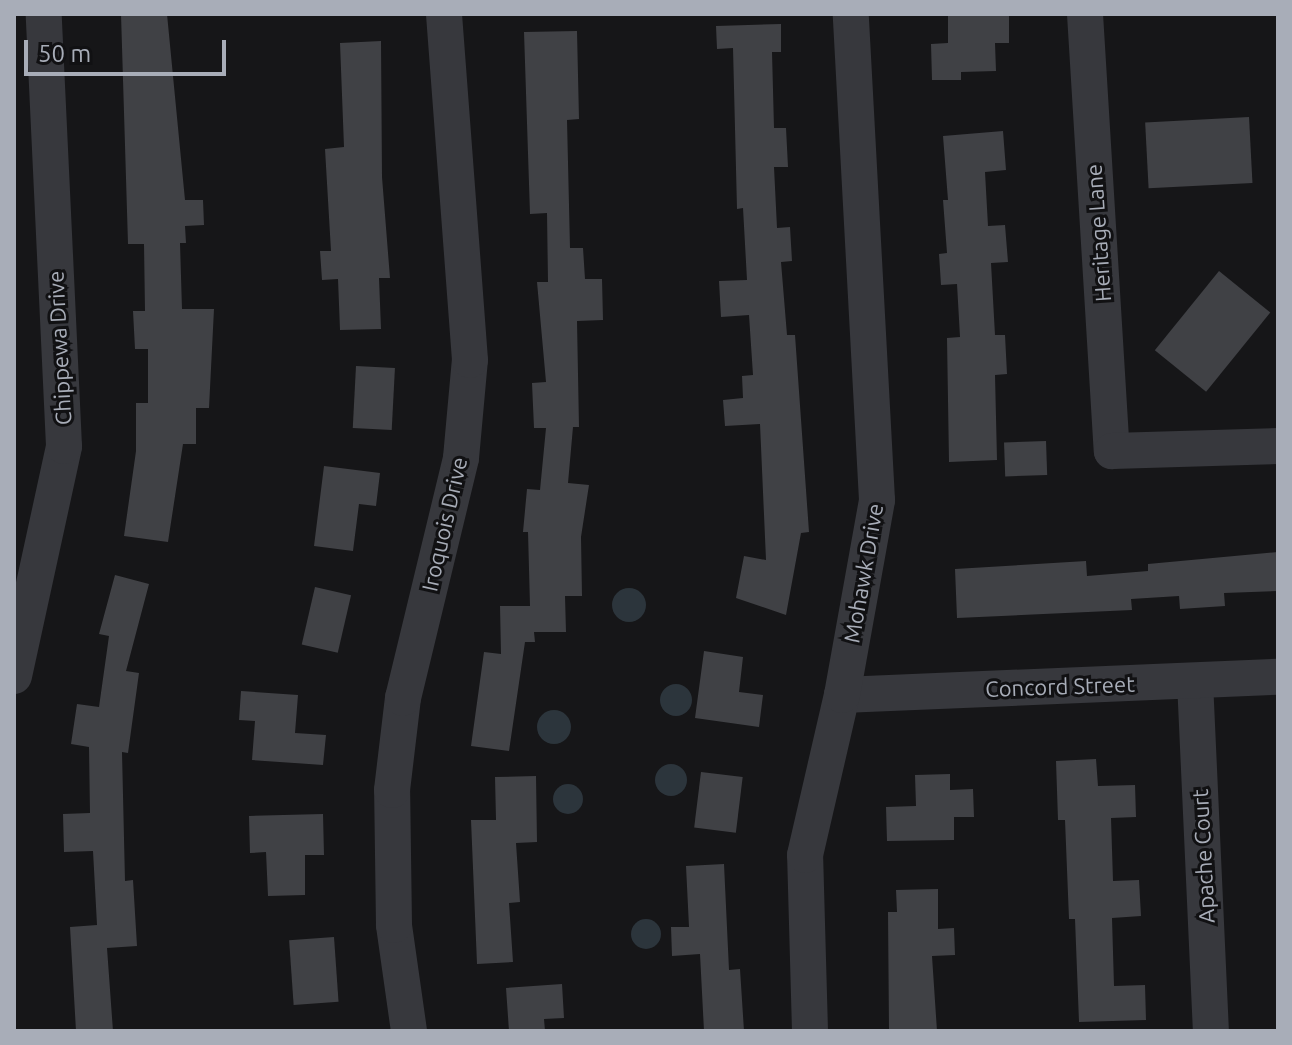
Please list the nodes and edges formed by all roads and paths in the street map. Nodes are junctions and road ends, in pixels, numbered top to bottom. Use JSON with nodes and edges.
{"nodes":[{"id":1,"x":44,"y":14,"type":"edge"},
{"id":2,"x":444,"y":14,"type":"edge"},
{"id":3,"x":851,"y":14,"type":"edge"},
{"id":4,"x":1085,"y":14,"type":"edge"},
{"id":5,"x":1278,"y":446,"type":"edge"},
{"id":6,"x":14,"y":676,"type":"edge"},
{"id":7,"x":1278,"y":677,"type":"edge"},
{"id":8,"x":1195,"y":681,"type":"junction"},
{"id":9,"x":842,"y":695,"type":"junction"},
{"id":10,"x":409,"y":1031,"type":"edge"},
{"id":11,"x":810,"y":1031,"type":"edge"},
{"id":12,"x":1211,"y":1031,"type":"edge"}],
"edges":[{"from":1,"to":6,"type":"street","name":"Chippewa Drive"},
{"from":2,"to":10,"type":"street","name":"Iroquois Drive"},
{"from":3,"to":9,"type":"street","name":"Mohawk Drive"},
{"from":4,"to":5,"type":"street","name":"Heritage Lane"},
{"from":7,"to":8,"type":"street","name":"Concord Street"},
{"from":8,"to":9,"type":"street","name":"Concord Street"},
{"from":8,"to":12,"type":"street","name":"Apache Court"},
{"from":9,"to":11,"type":"street","name":"Mohawk Drive"}]}
